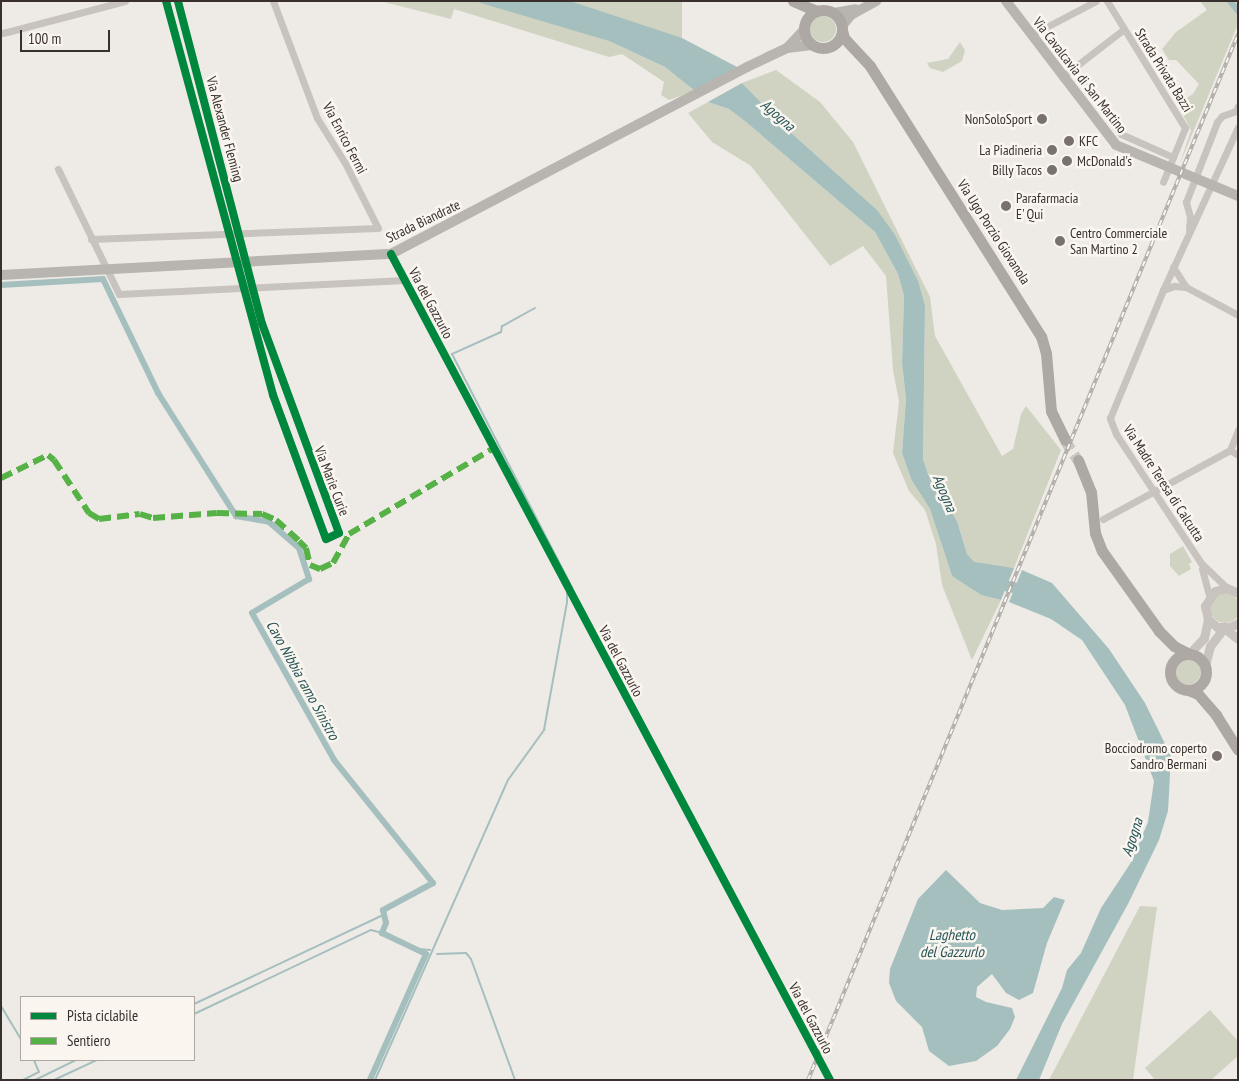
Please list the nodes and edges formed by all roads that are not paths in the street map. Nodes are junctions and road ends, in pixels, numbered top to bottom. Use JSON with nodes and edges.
{"nodes":[{"id":1,"x":125,"y":1,"type":"edge"},
{"id":2,"x":166,"y":1,"type":"edge"},
{"id":3,"x":178,"y":1,"type":"edge"},
{"id":4,"x":273,"y":1,"type":"edge"},
{"id":5,"x":792,"y":1,"type":"edge"},
{"id":6,"x":876,"y":1,"type":"edge"},
{"id":7,"x":1006,"y":1,"type":"edge"},
{"id":8,"x":1096,"y":1,"type":"edge"},
{"id":9,"x":1107,"y":1,"type":"edge"},
{"id":10,"x":864,"y":7,"type":"junction"},
{"id":11,"x":817,"y":11,"type":"junction"},
{"id":12,"x":834,"y":13,"type":"junction"},
{"id":13,"x":804,"y":27,"type":"junction"},
{"id":14,"x":842,"y":28,"type":"junction"},
{"id":15,"x":1124,"y":30,"type":"junction"},
{"id":16,"x":3,"y":34,"type":"dead end"},
{"id":17,"x":1031,"y":35,"type":"junction"},
{"id":18,"x":812,"y":45,"type":"junction"},
{"id":19,"x":830,"y":47,"type":"junction"},
{"id":20,"x":788,"y":48,"type":"junction"},
{"id":21,"x":859,"y":56,"type":"junction"},
{"id":22,"x":1072,"y":69,"type":"junction"},
{"id":23,"x":1062,"y":77,"type":"junction"},
{"id":24,"x":1238,"y":106,"type":"edge"},
{"id":25,"x":1238,"y":127,"type":"edge"},
{"id":26,"x":1172,"y":157,"type":"junction"},
{"id":27,"x":58,"y":169,"type":"dead end"},
{"id":28,"x":1162,"y":182,"type":"dead end"},
{"id":29,"x":1238,"y":196,"type":"edge"},
{"id":30,"x":1186,"y":202,"type":"junction"},
{"id":31,"x":1200,"y":211,"type":"junction"},
{"id":32,"x":228,"y":233,"type":"junction"},
{"id":33,"x":240,"y":233,"type":"junction"},
{"id":34,"x":1188,"y":233,"type":"junction"},
{"id":35,"x":91,"y":239,"type":"junction"},
{"id":36,"x":391,"y":254,"type":"junction"},
{"id":37,"x":248,"y":263,"type":"junction"},
{"id":38,"x":237,"y":264,"type":"junction"},
{"id":39,"x":1173,"y":268,"type":"junction"},
{"id":40,"x":109,"y":270,"type":"junction"},
{"id":41,"x":1,"y":276,"type":"edge"},
{"id":42,"x":405,"y":280,"type":"junction"},
{"id":43,"x":1186,"y":286,"type":"junction"},
{"id":44,"x":243,"y":288,"type":"junction"},
{"id":45,"x":253,"y":288,"type":"junction"},
{"id":46,"x":1163,"y":290,"type":"junction"},
{"id":47,"x":1238,"y":316,"type":"edge"},
{"id":48,"x":1238,"y":430,"type":"edge"},
{"id":49,"x":1065,"y":440,"type":"tunnel mouth"},
{"id":50,"x":1230,"y":450,"type":"junction"},
{"id":51,"x":1238,"y":455,"type":"edge"},
{"id":52,"x":1078,"y":460,"type":"tunnel mouth"},
{"id":53,"x":1153,"y":491,"type":"junction"},
{"id":54,"x":1103,"y":519,"type":"dead end"},
{"id":55,"x":1201,"y":563,"type":"junction"},
{"id":56,"x":1238,"y":581,"type":"edge"},
{"id":57,"x":1232,"y":590,"type":"edge"},
{"id":58,"x":1209,"y":596,"type":"junction"},
{"id":59,"x":1208,"y":619,"type":"junction"},
{"id":60,"x":1238,"y":623,"type":"edge"},
{"id":61,"x":1224,"y":628,"type":"junction"},
{"id":62,"x":1159,"y":631,"type":"junction"},
{"id":63,"x":1238,"y":639,"type":"edge"},
{"id":64,"x":1190,"y":654,"type":"junction"},
{"id":65,"x":1171,"y":665,"type":"junction"},
{"id":66,"x":1205,"y":665,"type":"junction"},
{"id":67,"x":1203,"y":682,"type":"junction"},
{"id":68,"x":1188,"y":690,"type":"junction"},
{"id":69,"x":1216,"y":715,"type":"junction"},
{"id":70,"x":1238,"y":750,"type":"edge"},
{"id":71,"x":830,"y":1079,"type":"edge"}],
"edges":[{"from":1,"to":16,"type":"street"},
{"from":2,"to":32,"type":"street","name":"Via Alexander Fleming"},
{"from":3,"to":33,"type":"street","name":"Via Alexander Fleming"},
{"from":4,"to":33,"type":"street","name":"Via Enrico Fermi"},
{"from":5,"to":11,"type":"main road"},
{"from":5,"to":13,"type":"main road"},
{"from":6,"to":10,"type":"main road"},
{"from":7,"to":17,"type":"main road","name":"Via Cavalcavia di San Martino"},
{"from":8,"to":17,"type":"street"},
{"from":9,"to":15,"type":"street","name":"Strada Privata Bazzi"},
{"from":10,"to":12,"type":"main road"},
{"from":10,"to":14,"type":"main road"},
{"from":11,"to":12,"type":"main road"},
{"from":11,"to":13,"type":"main road"},
{"from":12,"to":14,"type":"main road"},
{"from":13,"to":18,"type":"main road"},
{"from":13,"to":20,"type":"main road","name":"Strada Biandrate"},
{"from":14,"to":19,"type":"main road"},
{"from":14,"to":21,"type":"main road","name":"Via Ugo Porzio Giovanola"},
{"from":15,"to":22,"type":"street"},
{"from":15,"to":26,"type":"street","name":"Strada Privata Bazzi"},
{"from":17,"to":23,"type":"main road","name":"Via Cavalcavia di San Martino"},
{"from":18,"to":19,"type":"main road"},
{"from":18,"to":20,"type":"main road","name":"Strada Biandrate"},
{"from":19,"to":21,"type":"main road","name":"Via Ugo Porzio Giovanola"},
{"from":20,"to":36,"type":"main road","name":"Strada Biandrate"},
{"from":21,"to":49,"type":"main road","name":"Via Ugo Porzio Giovanola"},
{"from":22,"to":23,"type":"street"},
{"from":22,"to":26,"type":"street","name":"Via Cavalcavia di San Martino"},
{"from":23,"to":29,"type":"main road","name":"Via Cavalcavia di San Martino"},
{"from":24,"to":30,"type":"street"},
{"from":25,"to":31,"type":"street"},
{"from":26,"to":28,"type":"street","name":"Strada Privata Bazzi"},
{"from":27,"to":35,"type":"street"},
{"from":30,"to":31,"type":"street"},
{"from":30,"to":34,"type":"street"},
{"from":31,"to":34,"type":"street"},
{"from":32,"to":33,"type":"street"},
{"from":32,"to":35,"type":"street"},
{"from":32,"to":38,"type":"street","name":"Via Alexander Fleming"},
{"from":33,"to":37,"type":"street","name":"Via Alexander Fleming"},
{"from":34,"to":39,"type":"street"},
{"from":35,"to":40,"type":"street"},
{"from":36,"to":37,"type":"main road","name":"Strada Biandrate"},
{"from":36,"to":42,"type":"street","name":"Via del Gazzurlo"},
{"from":37,"to":38,"type":"main road","name":"Strada Biandrate"},
{"from":37,"to":45,"type":"street","name":"Via Marie Curie"},
{"from":38,"to":40,"type":"main road","name":"Strada Biandrate"},
{"from":38,"to":44,"type":"street","name":"Via Marie Curie"},
{"from":39,"to":43,"type":"street"},
{"from":39,"to":46,"type":"street","name":"Via Madre Teresa di Calcutta"},
{"from":40,"to":41,"type":"main road","name":"Strada Biandrate"},
{"from":40,"to":44,"type":"street"},
{"from":42,"to":45,"type":"street"},
{"from":42,"to":71,"type":"street","name":"Via del Gazzurlo"},
{"from":43,"to":46,"type":"street"},
{"from":43,"to":47,"type":"street"},
{"from":44,"to":45,"type":"street"},
{"from":44,"to":45,"type":"street","name":"Via Marie Curie"},
{"from":46,"to":53,"type":"street","name":"Via Madre Teresa di Calcutta"},
{"from":48,"to":50,"type":"street"},
{"from":50,"to":51,"type":"street"},
{"from":50,"to":53,"type":"street"},
{"from":52,"to":62,"type":"main road"},
{"from":53,"to":54,"type":"street"},
{"from":53,"to":55,"type":"street","name":"Via Madre Teresa di Calcutta"},
{"from":55,"to":57,"type":"street","name":"Via Madre Teresa di Calcutta"},
{"from":55,"to":58,"type":"street","name":"Via Madre Teresa di Calcutta"},
{"from":56,"to":57,"type":"street"},
{"from":57,"to":58,"type":"street"},
{"from":58,"to":59,"type":"street"},
{"from":59,"to":61,"type":"street"},
{"from":59,"to":64,"type":"street"},
{"from":60,"to":61,"type":"street"},
{"from":61,"to":63,"type":"street"},
{"from":61,"to":66,"type":"street"},
{"from":62,"to":64,"type":"main road"},
{"from":62,"to":65,"type":"main road"},
{"from":64,"to":65,"type":"main road"},
{"from":64,"to":66,"type":"main road"},
{"from":65,"to":68,"type":"main road"},
{"from":66,"to":67,"type":"main road"},
{"from":67,"to":68,"type":"main road"},
{"from":67,"to":69,"type":"main road"},
{"from":68,"to":69,"type":"main road"},
{"from":69,"to":70,"type":"main road"}]}
